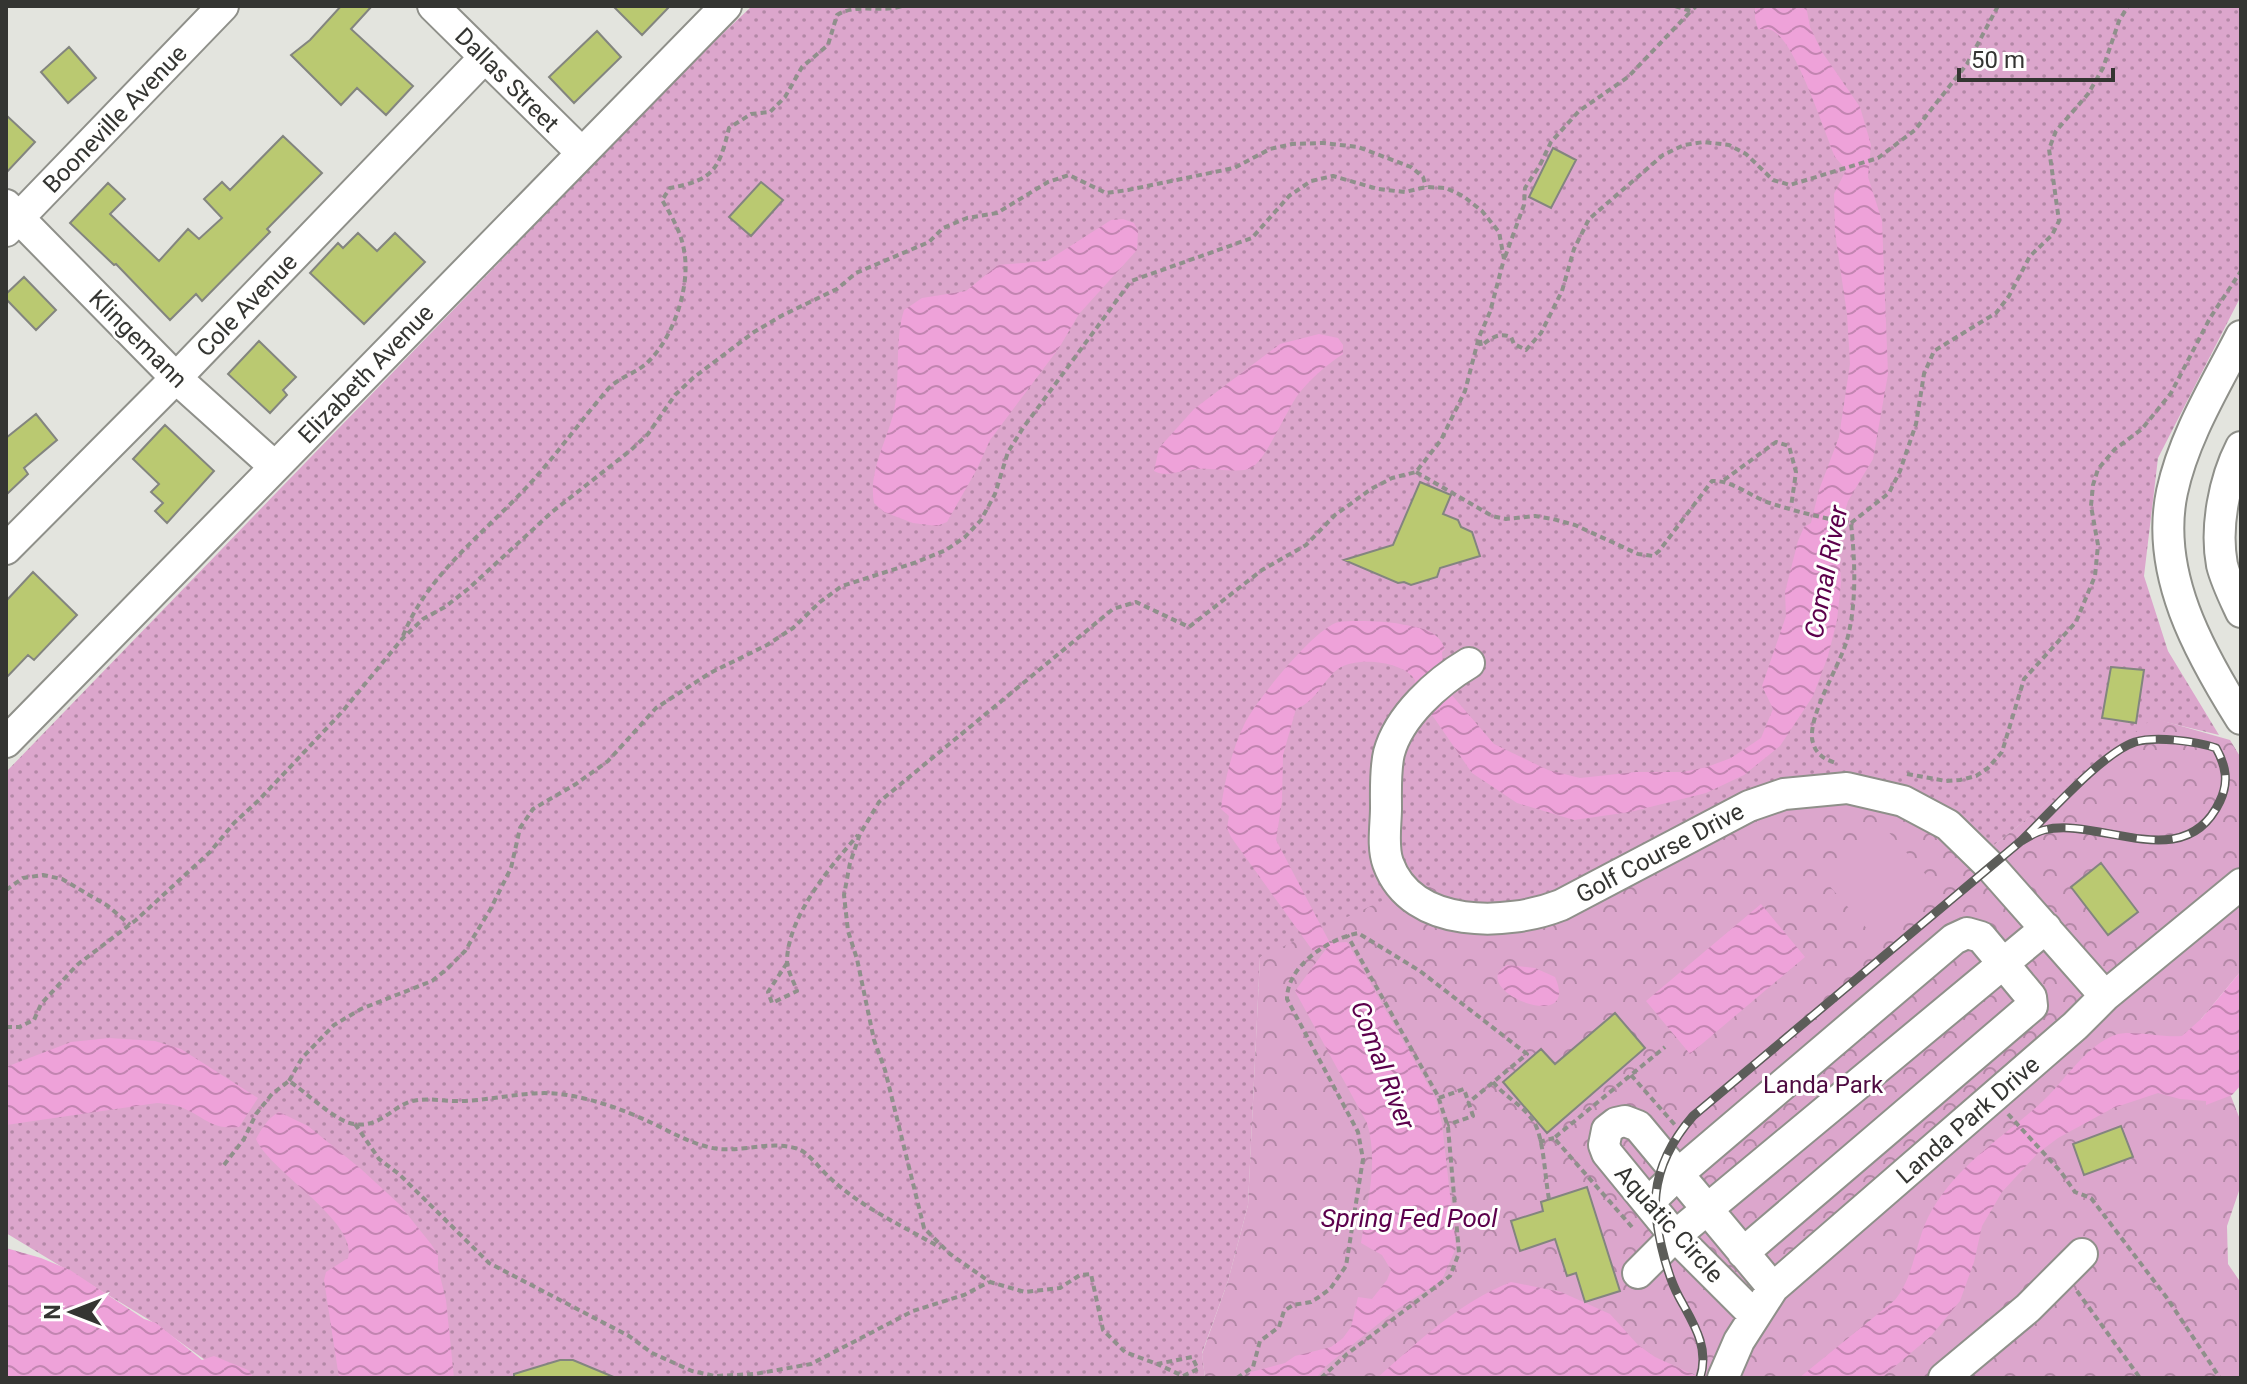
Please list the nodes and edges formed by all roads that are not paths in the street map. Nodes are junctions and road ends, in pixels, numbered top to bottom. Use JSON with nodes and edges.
{"nodes":[{"id":1,"x":223,"y":6,"type":"edge"},
{"id":2,"x":433,"y":6,"type":"edge"},
{"id":3,"x":726,"y":6,"type":"edge"},
{"id":4,"x":485,"y":57,"type":"junction"},
{"id":5,"x":582,"y":153,"type":"junction"},
{"id":6,"x":10,"y":218,"type":"edge"},
{"id":7,"x":2241,"y":336,"type":"edge"},
{"id":8,"x":176,"y":378,"type":"junction"},
{"id":9,"x":2241,"y":447,"type":"edge"},
{"id":10,"x":275,"y":467,"type":"junction"},
{"id":11,"x":6,"y":549,"type":"edge"},
{"id":12,"x":2241,"y":612,"type":"edge"},
{"id":13,"x":1459,"y":670,"type":"dead end"},
{"id":14,"x":2241,"y":719,"type":"edge"},
{"id":15,"x":6,"y":742,"type":"edge"},
{"id":16,"x":2241,"y":884,"type":"edge"},
{"id":17,"x":2046,"y":928,"type":"junction"},
{"id":18,"x":2005,"y":964,"type":"junction"},
{"id":19,"x":2105,"y":996,"type":"junction"},
{"id":20,"x":1679,"y":1173,"type":"junction"},
{"id":21,"x":1648,"y":1203,"type":"junction"},
{"id":22,"x":1708,"y":1208,"type":"junction"},
{"id":23,"x":1675,"y":1236,"type":"junction"},
{"id":24,"x":1743,"y":1253,"type":"junction"},
{"id":25,"x":2073,"y":1264,"type":"road end"},
{"id":26,"x":1638,"y":1273,"type":"dead end"},
{"id":27,"x":1773,"y":1288,"type":"junction"},
{"id":28,"x":1754,"y":1315,"type":"junction"},
{"id":29,"x":1723,"y":1378,"type":"edge"},
{"id":30,"x":1944,"y":1378,"type":"edge"}],
"edges":[{"from":1,"to":6,"type":"street","name":"Booneville Avenue"},
{"from":2,"to":4,"type":"street","name":"Dallas Street"},
{"from":3,"to":5,"type":"street","name":"Elizabeth Avenue"},
{"from":4,"to":5,"type":"street","name":"Dallas Street"},
{"from":4,"to":8,"type":"street","name":"Cole Avenue"},
{"from":5,"to":10,"type":"street","name":"Elizabeth Avenue"},
{"from":6,"to":8,"type":"street","name":"Klingemann"},
{"from":7,"to":14,"type":"street"},
{"from":8,"to":10,"type":"street","name":"Klingemann"},
{"from":8,"to":11,"type":"street","name":"Cole Avenue"},
{"from":9,"to":12,"type":"street"},
{"from":10,"to":15,"type":"street","name":"Elizabeth Avenue"},
{"from":13,"to":17,"type":"street","name":"Golf Course Drive"},
{"from":16,"to":19,"type":"street","name":"Landa Park Drive"},
{"from":17,"to":18,"type":"street"},
{"from":17,"to":19,"type":"street","name":"Golf Course Drive"},
{"from":18,"to":20,"type":"street"},
{"from":18,"to":22,"type":"street"},
{"from":18,"to":24,"type":"street"},
{"from":19,"to":27,"type":"street","name":"Landa Park Drive"},
{"from":20,"to":21,"type":"street"},
{"from":20,"to":21,"type":"street","name":"Aquatic Circle"},
{"from":20,"to":22,"type":"street","name":"Aquatic Circle"},
{"from":21,"to":23,"type":"street","name":"Aquatic Circle"},
{"from":22,"to":23,"type":"street"},
{"from":22,"to":24,"type":"street","name":"Aquatic Circle"},
{"from":23,"to":26,"type":"street"},
{"from":23,"to":28,"type":"street","name":"Aquatic Circle"},
{"from":24,"to":27,"type":"street","name":"Aquatic Circle"},
{"from":25,"to":30,"type":"street"},
{"from":27,"to":28,"type":"street","name":"Landa Park Drive"},
{"from":28,"to":29,"type":"street","name":"Landa Park Drive"}]}
